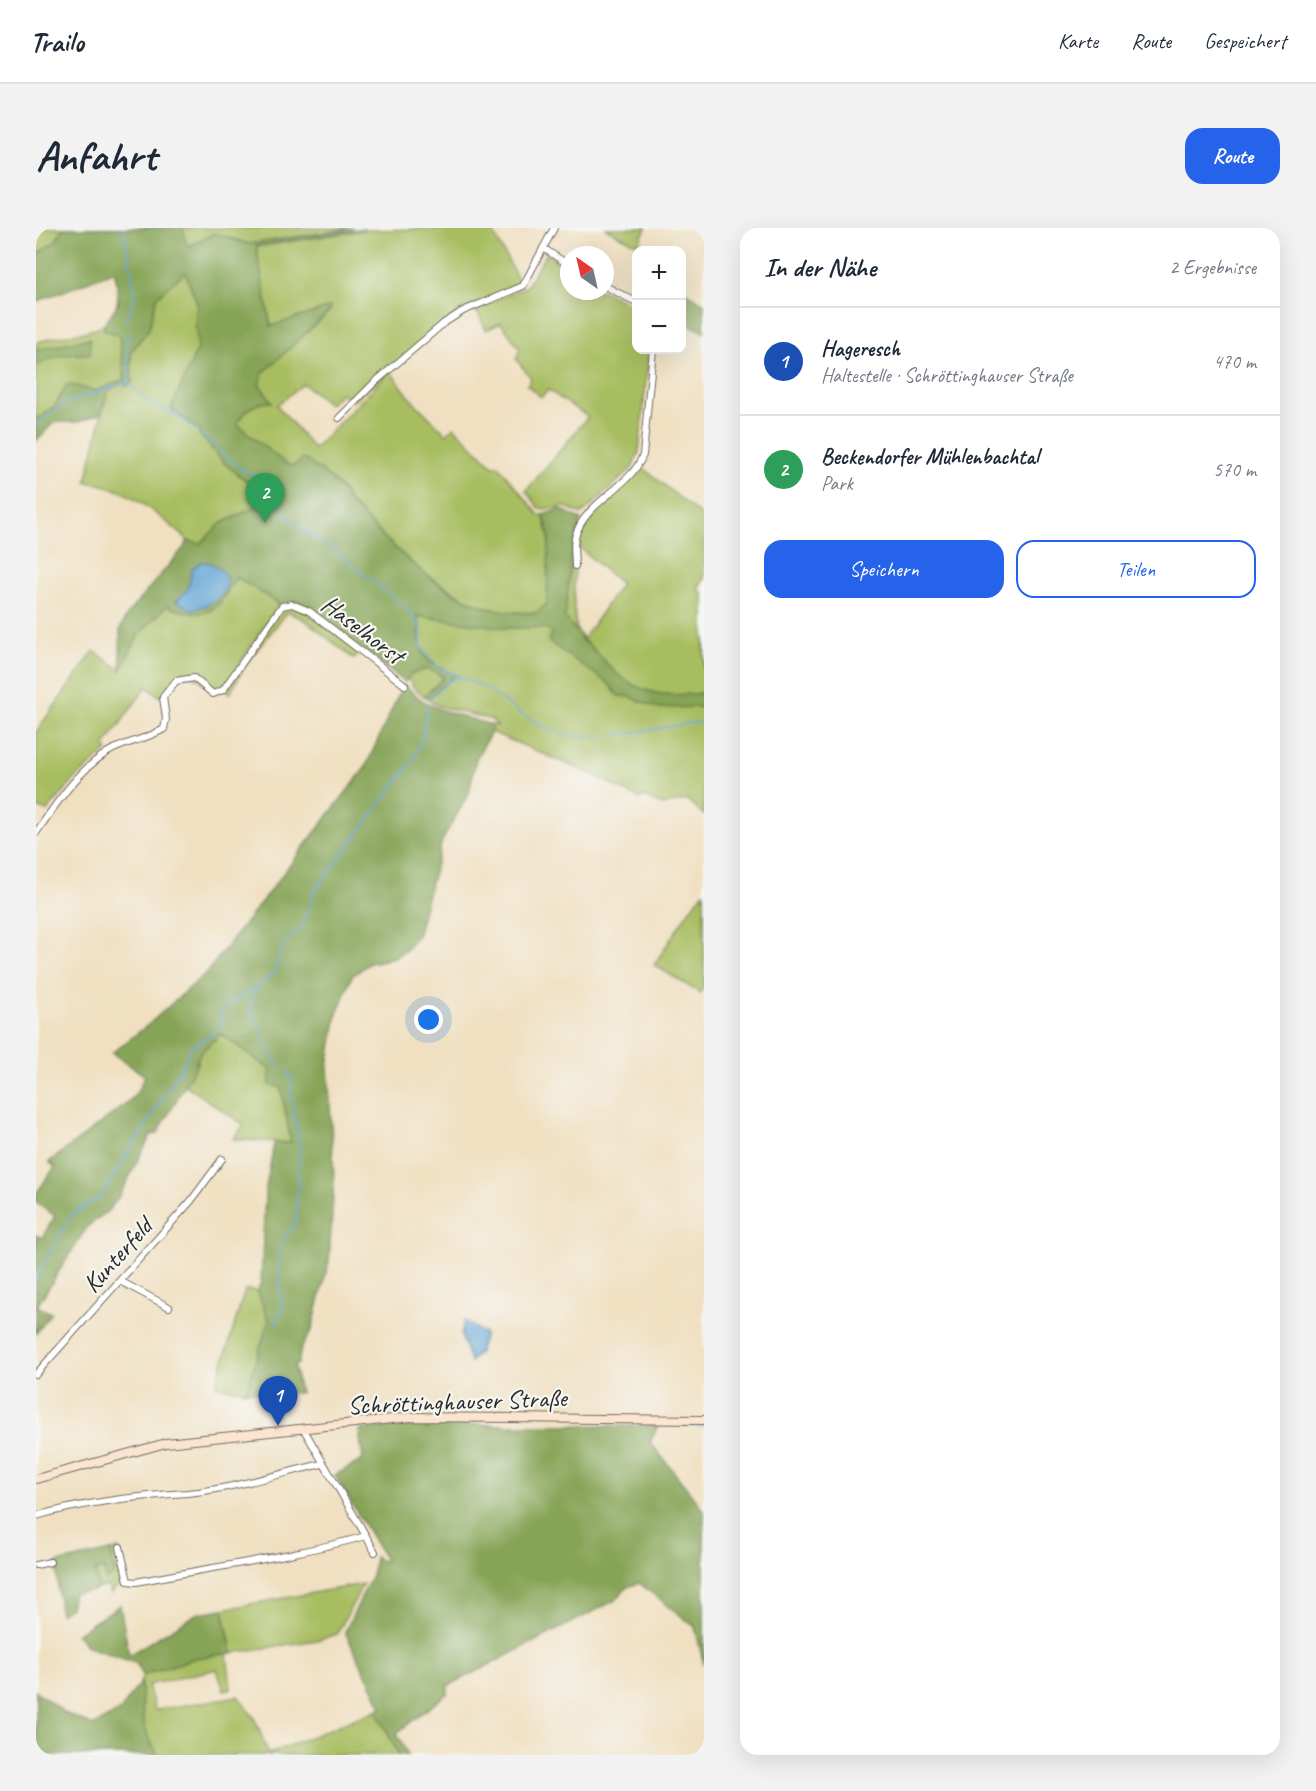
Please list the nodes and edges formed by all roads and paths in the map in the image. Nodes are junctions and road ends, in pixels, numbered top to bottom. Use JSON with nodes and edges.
{"nodes":[{"id":1,"x":554,"y":228,"type":"edge"},
{"id":2,"x":543,"y":248,"type":"junction"},
{"id":3,"x":560,"y":259,"type":"edge"},
{"id":4,"x":614,"y":291,"type":"edge"},
{"id":5,"x":632,"y":300,"type":"edge"},
{"id":6,"x":652,"y":354,"type":"edge"},
{"id":7,"x":339,"y":418,"type":"dead end"},
{"id":8,"x":575,"y":566,"type":"dead end"},
{"id":9,"x":405,"y":685,"type":"dead end"},
{"id":10,"x":36,"y":833,"type":"edge"},
{"id":11,"x":222,"y":1159,"type":"dead end"},
{"id":12,"x":120,"y":1281,"type":"junction"},
{"id":13,"x":169,"y":1307,"type":"dead end"},
{"id":14,"x":36,"y":1374,"type":"edge"},
{"id":15,"x":704,"y":1420,"type":"edge"},
{"id":16,"x":303,"y":1428,"type":"junction"},
{"id":17,"x":322,"y":1464,"type":"junction"},
{"id":18,"x":36,"y":1479,"type":"edge"},
{"id":19,"x":36,"y":1516,"type":"edge"},
{"id":20,"x":366,"y":1536,"type":"junction"},
{"id":21,"x":120,"y":1547,"type":"dead end"},
{"id":22,"x":375,"y":1552,"type":"dead end"},
{"id":23,"x":50,"y":1562,"type":"dead end"},
{"id":24,"x":36,"y":1565,"type":"edge"}],
"edges":[{"from":1,"to":2,"type":"street"},
{"from":2,"to":3,"type":"street"},
{"from":2,"to":7,"type":"street"},
{"from":4,"to":5,"type":"street"},
{"from":6,"to":8,"type":"street"},
{"from":9,"to":10,"type":"street","name":"Haselhorst"},
{"from":11,"to":12,"type":"street","name":"Kunterfeld"},
{"from":12,"to":13,"type":"street"},
{"from":12,"to":14,"type":"street","name":"Kunterfeld"},
{"from":15,"to":16,"type":"main road","name":"Schröttinghauser Straße"},
{"from":16,"to":17,"type":"street"},
{"from":16,"to":18,"type":"main road","name":"Schröttinghauser Straße"},
{"from":17,"to":19,"type":"street"},
{"from":17,"to":20,"type":"street"},
{"from":20,"to":21,"type":"street"},
{"from":20,"to":22,"type":"street"},
{"from":23,"to":24,"type":"street"}]}
